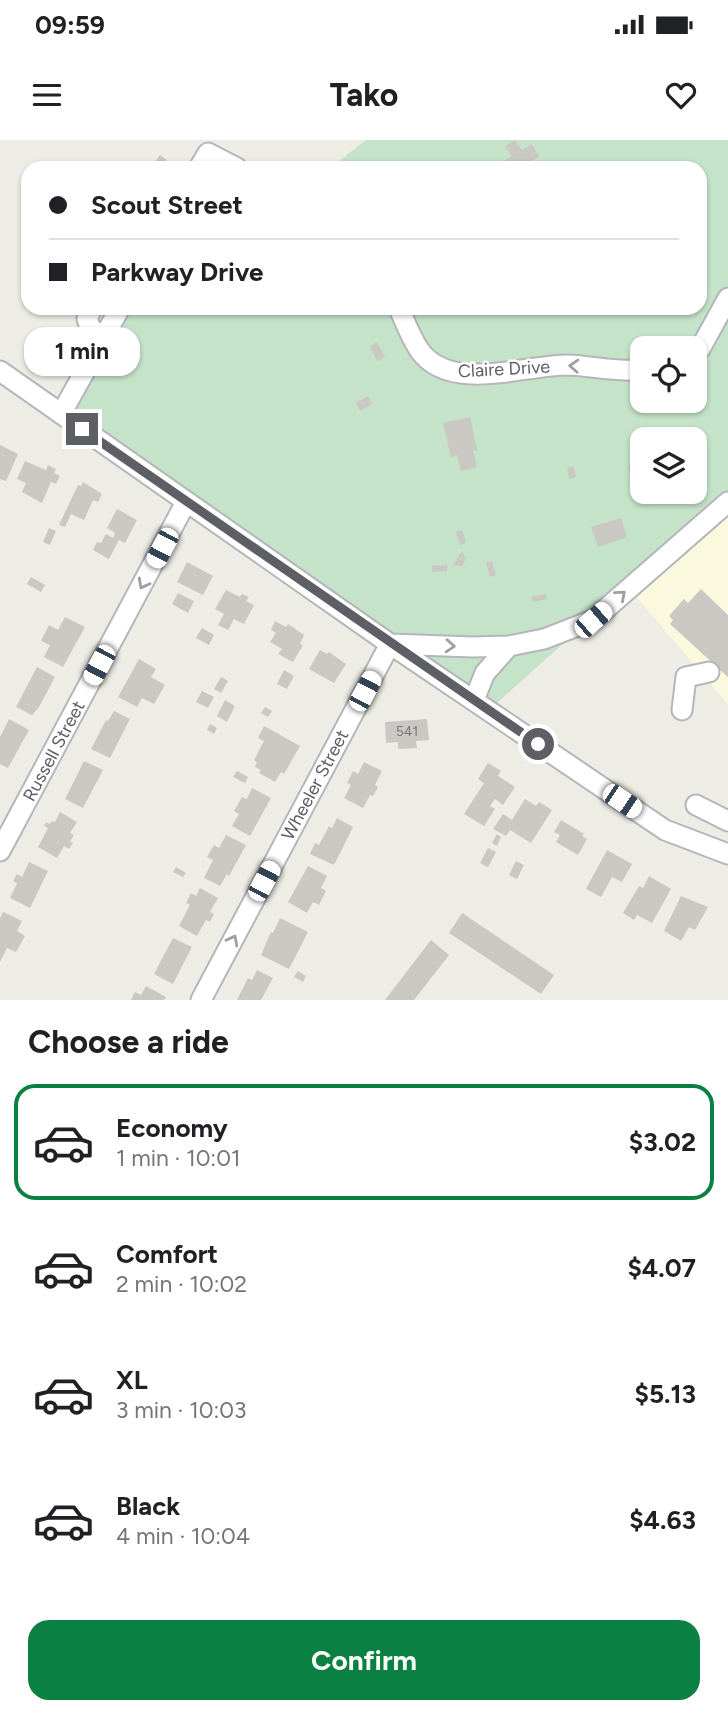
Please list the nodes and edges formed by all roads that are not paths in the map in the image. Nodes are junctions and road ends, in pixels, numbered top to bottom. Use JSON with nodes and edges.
{"nodes":[{"id":1,"x":203,"y":161,"type":"edge"},
{"id":2,"x":223,"y":161,"type":"edge"},
{"id":3,"x":725,"y":311,"type":"edge"},
{"id":4,"x":89,"y":315,"type":"edge"},
{"id":5,"x":116,"y":315,"type":"edge"},
{"id":6,"x":402,"y":315,"type":"edge"},
{"id":7,"x":707,"y":338,"type":"edge"},
{"id":8,"x":103,"y":339,"type":"junction"},
{"id":9,"x":630,"y":369,"type":"edge"},
{"id":10,"x":0,"y":371,"type":"edge"},
{"id":11,"x":61,"y":414,"type":"junction"},
{"id":12,"x":186,"y":502,"type":"junction"},
{"id":13,"x":728,"y":502,"type":"edge"},
{"id":14,"x":390,"y":644,"type":"junction"},
{"id":15,"x":509,"y":646,"type":"junction"},
{"id":16,"x":709,"y":673,"type":"dead end"},
{"id":17,"x":474,"y":700,"type":"junction"},
{"id":18,"x":682,"y":710,"type":"dead end"},
{"id":19,"x":696,"y":805,"type":"dead end"},
{"id":20,"x":728,"y":821,"type":"edge"},
{"id":21,"x":0,"y":851,"type":"edge"},
{"id":22,"x":728,"y":854,"type":"edge"},
{"id":23,"x":201,"y":1000,"type":"edge"}],
"edges":[{"from":1,"to":2,"type":"street"},
{"from":3,"to":7,"type":"street"},
{"from":4,"to":8,"type":"street"},
{"from":5,"to":8,"type":"street"},
{"from":9,"to":6,"type":"street","name":"Claire Drive","one_way":true},
{"from":8,"to":11,"type":"street"},
{"from":10,"to":11,"type":"street"},
{"from":11,"to":12,"type":"street"},
{"from":12,"to":14,"type":"street"},
{"from":12,"to":21,"type":"street","name":"Russell Street","one_way":true},
{"from":15,"to":13,"type":"street","one_way":true},
{"from":14,"to":15,"type":"street","one_way":true},
{"from":14,"to":17,"type":"street"},
{"from":23,"to":14,"type":"street","name":"Wheeler Street","one_way":true},
{"from":15,"to":17,"type":"street"},
{"from":16,"to":18,"type":"street"},
{"from":17,"to":22,"type":"street"},
{"from":19,"to":20,"type":"street"}]}
